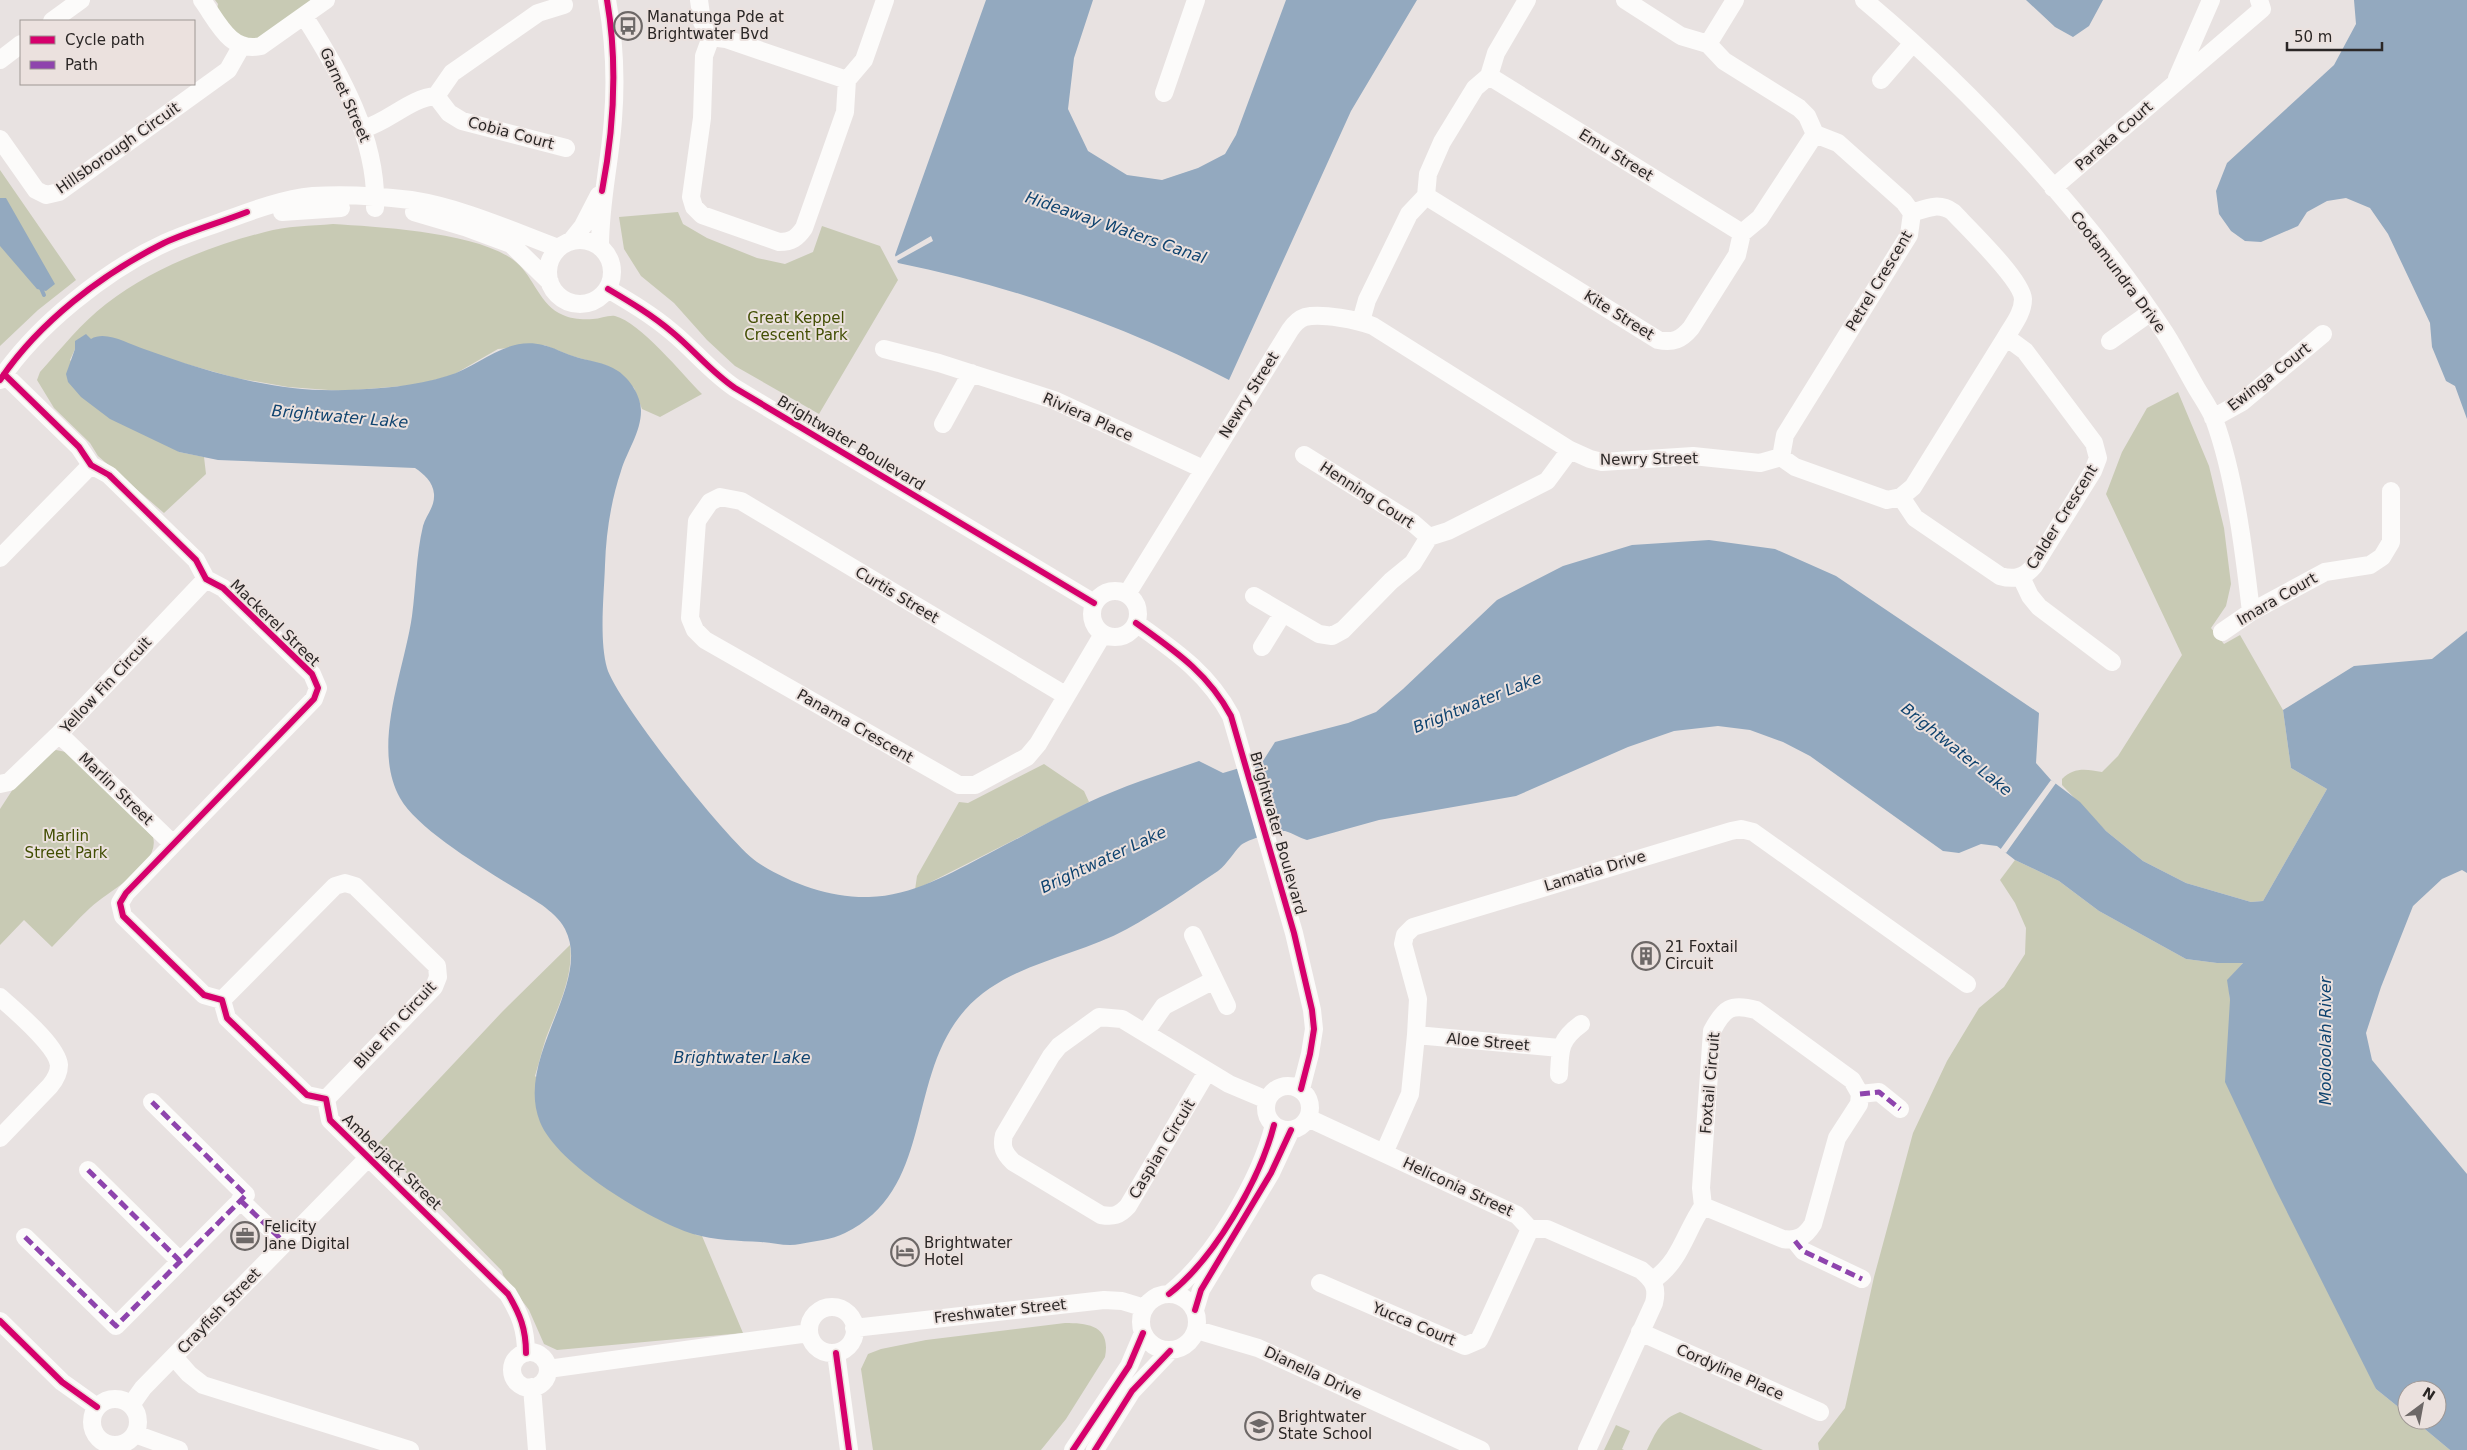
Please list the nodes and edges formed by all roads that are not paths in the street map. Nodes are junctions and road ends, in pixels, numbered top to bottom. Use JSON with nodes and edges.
{"nodes":[{"id":1,"x":81,"y":0,"type":"edge"},
{"id":2,"x":202,"y":0,"type":"edge"},
{"id":3,"x":326,"y":0,"type":"edge"},
{"id":4,"x":607,"y":0,"type":"edge"},
{"id":5,"x":699,"y":0,"type":"edge"},
{"id":6,"x":885,"y":0,"type":"edge"},
{"id":7,"x":1196,"y":0,"type":"edge"},
{"id":8,"x":1527,"y":0,"type":"edge"},
{"id":9,"x":1625,"y":0,"type":"edge"},
{"id":10,"x":1735,"y":0,"type":"edge"},
{"id":11,"x":1864,"y":0,"type":"edge"},
{"id":12,"x":2211,"y":0,"type":"edge"},
{"id":13,"x":2259,"y":0,"type":"edge"},
{"id":14,"x":564,"y":5,"type":"dead end"},
{"id":15,"x":304,"y":16,"type":"junction"},
{"id":16,"x":53,"y":20,"type":"edge"},
{"id":17,"x":711,"y":37,"type":"junction"},
{"id":18,"x":1708,"y":44,"type":"junction"},
{"id":19,"x":1912,"y":44,"type":"junction"},
{"id":20,"x":20,"y":45,"type":"edge"},
{"id":21,"x":241,"y":47,"type":"junction"},
{"id":22,"x":0,"y":60,"type":"edge"},
{"id":23,"x":1489,"y":76,"type":"junction"},
{"id":24,"x":847,"y":80,"type":"junction"},
{"id":25,"x":1881,"y":80,"type":"dead end"},
{"id":26,"x":2175,"y":83,"type":"junction"},
{"id":27,"x":1164,"y":93,"type":"dead end"},
{"id":28,"x":436,"y":96,"type":"junction"},
{"id":29,"x":363,"y":128,"type":"junction"},
{"id":30,"x":1815,"y":134,"type":"junction"},
{"id":31,"x":0,"y":139,"type":"edge"},
{"id":32,"x":566,"y":148,"type":"dead end"},
{"id":33,"x":2053,"y":188,"type":"junction"},
{"id":34,"x":602,"y":191,"type":"junction"},
{"id":35,"x":1426,"y":196,"type":"junction"},
{"id":36,"x":376,"y":202,"type":"junction"},
{"id":37,"x":1912,"y":213,"type":"junction"},
{"id":38,"x":1742,"y":233,"type":"junction"},
{"id":39,"x":564,"y":245,"type":"junction"},
{"id":40,"x":600,"y":246,"type":"junction"},
{"id":41,"x":550,"y":282,"type":"junction"},
{"id":42,"x":608,"y":289,"type":"junction"},
{"id":43,"x":2150,"y":312,"type":"junction"},
{"id":44,"x":1361,"y":321,"type":"junction"},
{"id":45,"x":2323,"y":334,"type":"dead end"},
{"id":46,"x":2006,"y":337,"type":"junction"},
{"id":47,"x":2110,"y":341,"type":"dead end"},
{"id":48,"x":884,"y":349,"type":"dead end"},
{"id":49,"x":971,"y":373,"type":"junction"},
{"id":50,"x":2,"y":377,"type":"edge"},
{"id":51,"x":2214,"y":418,"type":"junction"},
{"id":52,"x":942,"y":424,"type":"dead end"},
{"id":53,"x":1570,"y":450,"type":"junction"},
{"id":54,"x":1304,"y":455,"type":"dead end"},
{"id":55,"x":1781,"y":457,"type":"junction"},
{"id":56,"x":92,"y":466,"type":"junction"},
{"id":57,"x":1203,"y":469,"type":"junction"},
{"id":58,"x":2391,"y":491,"type":"dead end"},
{"id":59,"x":1902,"y":497,"type":"junction"},
{"id":60,"x":727,"y":498,"type":"joint"},
{"id":61,"x":1429,"y":537,"type":"junction"},
{"id":62,"x":0,"y":558,"type":"edge"},
{"id":63,"x":2021,"y":577,"type":"junction"},
{"id":64,"x":206,"y":580,"type":"junction"},
{"id":65,"x":1127,"y":594,"type":"junction"},
{"id":66,"x":1254,"y":596,"type":"dead end"},
{"id":67,"x":1094,"y":602,"type":"junction"},
{"id":68,"x":2251,"y":612,"type":"junction"},
{"id":69,"x":1283,"y":614,"type":"junction"},
{"id":70,"x":1136,"y":623,"type":"junction"},
{"id":71,"x":2222,"y":632,"type":"dead end"},
{"id":72,"x":1103,"y":634,"type":"junction"},
{"id":73,"x":1262,"y":648,"type":"dead end"},
{"id":74,"x":2112,"y":662,"type":"dead end"},
{"id":75,"x":1065,"y":695,"type":"junction"},
{"id":76,"x":59,"y":734,"type":"junction"},
{"id":77,"x":0,"y":784,"type":"edge"},
{"id":78,"x":173,"y":844,"type":"junction"},
{"id":79,"x":1193,"y":935,"type":"dead end"},
{"id":80,"x":1214,"y":980,"type":"junction"},
{"id":81,"x":1967,"y":984,"type":"dead end"},
{"id":82,"x":0,"y":997,"type":"edge"},
{"id":83,"x":222,"y":1000,"type":"junction"},
{"id":84,"x":1227,"y":1006,"type":"dead end"},
{"id":85,"x":1581,"y":1024,"type":"dead end"},
{"id":86,"x":1145,"y":1033,"type":"junction"},
{"id":87,"x":1416,"y":1035,"type":"junction"},
{"id":88,"x":1560,"y":1048,"type":"junction"},
{"id":89,"x":1207,"y":1072,"type":"junction"},
{"id":90,"x":1559,"y":1075,"type":"dead end"},
{"id":91,"x":1301,"y":1090,"type":"junction"},
{"id":92,"x":1860,"y":1094,"type":"junction"},
{"id":93,"x":326,"y":1099,"type":"junction"},
{"id":94,"x":1267,"y":1100,"type":"junction"},
{"id":95,"x":152,"y":1102,"type":"dead end"},
{"id":96,"x":1900,"y":1109,"type":"dead end"},
{"id":97,"x":1308,"y":1118,"type":"junction"},
{"id":98,"x":1282,"y":1127,"type":"junction"},
{"id":99,"x":0,"y":1138,"type":"edge"},
{"id":100,"x":1384,"y":1153,"type":"junction"},
{"id":101,"x":369,"y":1157,"type":"junction"},
{"id":102,"x":88,"y":1170,"type":"dead end"},
{"id":103,"x":240,"y":1200,"type":"junction"},
{"id":104,"x":1703,"y":1206,"type":"junction"},
{"id":105,"x":1530,"y":1229,"type":"junction"},
{"id":106,"x":25,"y":1237,"type":"dead end"},
{"id":107,"x":1795,"y":1241,"type":"junction"},
{"id":108,"x":285,"y":1243,"type":"junction"},
{"id":109,"x":180,"y":1261,"type":"junction"},
{"id":110,"x":1862,"y":1279,"type":"dead end"},
{"id":111,"x":1653,"y":1280,"type":"junction"},
{"id":112,"x":1320,"y":1283,"type":"dead end"},
{"id":113,"x":1169,"y":1294,"type":"junction"},
{"id":114,"x":1145,"y":1308,"type":"junction"},
{"id":115,"x":1195,"y":1310,"type":"junction"},
{"id":116,"x":0,"y":1320,"type":"edge"},
{"id":117,"x":854,"y":1328,"type":"junction"},
{"id":118,"x":1197,"y":1330,"type":"junction"},
{"id":119,"x":1143,"y":1332,"type":"junction"},
{"id":120,"x":1640,"y":1332,"type":"junction"},
{"id":121,"x":809,"y":1333,"type":"junction"},
{"id":122,"x":1170,"y":1351,"type":"junction"},
{"id":123,"x":526,"y":1352,"type":"junction"},
{"id":124,"x":836,"y":1353,"type":"junction"},
{"id":125,"x":174,"y":1357,"type":"junction"},
{"id":126,"x":548,"y":1369,"type":"junction"},
{"id":127,"x":532,"y":1387,"type":"junction"},
{"id":128,"x":131,"y":1405,"type":"junction"},
{"id":129,"x":97,"y":1407,"type":"junction"},
{"id":130,"x":1820,"y":1412,"type":"dead end"},
{"id":131,"x":135,"y":1434,"type":"junction"},
{"id":132,"x":94,"y":1444,"type":"edge"},
{"id":133,"x":179,"y":1450,"type":"edge"},
{"id":134,"x":410,"y":1450,"type":"edge"},
{"id":135,"x":537,"y":1450,"type":"edge"},
{"id":136,"x":849,"y":1450,"type":"edge"},
{"id":137,"x":1073,"y":1450,"type":"edge"},
{"id":138,"x":1095,"y":1450,"type":"edge"},
{"id":139,"x":1481,"y":1450,"type":"edge"},
{"id":140,"x":1587,"y":1450,"type":"edge"}],
"edges":[{"from":1,"to":16,"type":"street"},
{"from":2,"to":21,"type":"street"},
{"from":3,"to":15,"type":"street"},
{"from":4,"to":34,"type":"street"},
{"from":5,"to":17,"type":"street"},
{"from":6,"to":24,"type":"street"},
{"from":7,"to":27,"type":"street"},
{"from":8,"to":23,"type":"street"},
{"from":9,"to":18,"type":"street"},
{"from":10,"to":18,"type":"street"},
{"from":11,"to":19,"type":"street","name":"Cootamundra Drive"},
{"from":12,"to":26,"type":"street","name":"Paraka Court"},
{"from":13,"to":26,"type":"street","name":"Paraka Court"},
{"from":14,"to":28,"type":"street"},
{"from":15,"to":21,"type":"street"},
{"from":15,"to":29,"type":"street","name":"Garnet Street"},
{"from":17,"to":24,"type":"street"},
{"from":17,"to":24,"type":"street"},
{"from":18,"to":30,"type":"street"},
{"from":19,"to":25,"type":"street"},
{"from":19,"to":33,"type":"street","name":"Cootamundra Drive"},
{"from":20,"to":22,"type":"street"},
{"from":21,"to":31,"type":"street","name":"Hillsborough Circuit"},
{"from":23,"to":35,"type":"street"},
{"from":23,"to":38,"type":"street","name":"Emu Street"},
{"from":26,"to":33,"type":"street","name":"Paraka Court"},
{"from":28,"to":29,"type":"street"},
{"from":28,"to":32,"type":"street","name":"Cobia Court"},
{"from":29,"to":36,"type":"street","name":"Garnet Street"},
{"from":30,"to":37,"type":"street","name":"Petrel Crescent"},
{"from":30,"to":38,"type":"street"},
{"from":33,"to":43,"type":"street","name":"Cootamundra Drive"},
{"from":34,"to":39,"type":"street"},
{"from":34,"to":40,"type":"street"},
{"from":35,"to":38,"type":"street","name":"Kite Street"},
{"from":35,"to":44,"type":"street"},
{"from":36,"to":39,"type":"street"},
{"from":36,"to":41,"type":"street"},
{"from":36,"to":50,"type":"street"},
{"from":37,"to":46,"type":"street"},
{"from":37,"to":55,"type":"street","name":"Petrel Crescent"},
{"from":39,"to":40,"type":"street"},
{"from":39,"to":41,"type":"street"},
{"from":40,"to":42,"type":"street"},
{"from":41,"to":42,"type":"street"},
{"from":42,"to":67,"type":"street","name":"Brightwater Boulevard"},
{"from":43,"to":47,"type":"street"},
{"from":43,"to":51,"type":"street","name":"Cootamundra Drive"},
{"from":44,"to":53,"type":"street","name":"Newry Street"},
{"from":44,"to":57,"type":"street","name":"Newry Street"},
{"from":45,"to":51,"type":"street","name":"Ewinga Court"},
{"from":46,"to":59,"type":"street"},
{"from":46,"to":63,"type":"street","name":"Calder Crescent"},
{"from":48,"to":49,"type":"street","name":"Riviera Place"},
{"from":49,"to":52,"type":"street"},
{"from":49,"to":57,"type":"street","name":"Riviera Place"},
{"from":50,"to":56,"type":"street"},
{"from":51,"to":68,"type":"street","name":"Cootamundra Drive"},
{"from":53,"to":55,"type":"street","name":"Newry Street"},
{"from":53,"to":61,"type":"street"},
{"from":54,"to":61,"type":"street","name":"Henning Court"},
{"from":55,"to":59,"type":"street"},
{"from":56,"to":62,"type":"street"},
{"from":56,"to":64,"type":"street"},
{"from":57,"to":65,"type":"street","name":"Newry Street"},
{"from":58,"to":68,"type":"street","name":"Imara Court"},
{"from":59,"to":63,"type":"street","name":"Calder Crescent"},
{"from":60,"to":75,"type":"street","name":"Curtis Street"},
{"from":60,"to":75,"type":"street","name":"Panama Crescent"},
{"from":61,"to":69,"type":"street"},
{"from":63,"to":74,"type":"street"},
{"from":64,"to":76,"type":"street","name":"Yellow Fin Circuit"},
{"from":64,"to":78,"type":"street","name":"Mackerel Street"},
{"from":65,"to":67,"type":"street"},
{"from":65,"to":70,"type":"street"},
{"from":66,"to":69,"type":"street"},
{"from":67,"to":72,"type":"street"},
{"from":68,"to":71,"type":"street","name":"Imara Court"},
{"from":69,"to":73,"type":"street"},
{"from":70,"to":72,"type":"street"},
{"from":70,"to":91,"type":"street","name":"Brightwater Boulevard"},
{"from":72,"to":75,"type":"street","name":"Panama Crescent"},
{"from":76,"to":77,"type":"street","name":"Yellow Fin Circuit"},
{"from":76,"to":78,"type":"street","name":"Marlin Street"},
{"from":78,"to":83,"type":"street","name":"Mackerel Street"},
{"from":79,"to":80,"type":"street"},
{"from":80,"to":84,"type":"street"},
{"from":80,"to":86,"type":"street"},
{"from":81,"to":87,"type":"street","name":"Lamatia Drive"},
{"from":82,"to":99,"type":"street"},
{"from":83,"to":93,"type":"street"},
{"from":83,"to":93,"type":"street","name":"Blue Fin Circuit"},
{"from":85,"to":88,"type":"street"},
{"from":86,"to":89,"type":"street","name":"Caspian Circuit"},
{"from":86,"to":89,"type":"street","name":"Caspian Circuit"},
{"from":87,"to":88,"type":"street","name":"Aloe Street"},
{"from":87,"to":100,"type":"street","name":"Lamatia Drive"},
{"from":88,"to":90,"type":"street"},
{"from":89,"to":94,"type":"street","name":"Caspian Circuit"},
{"from":91,"to":94,"type":"street"},
{"from":91,"to":97,"type":"street"},
{"from":92,"to":96,"type":"street"},
{"from":92,"to":104,"type":"street","name":"Foxtail Circuit"},
{"from":92,"to":107,"type":"street"},
{"from":93,"to":101,"type":"street","name":"Amberjack Street"},
{"from":94,"to":98,"type":"street"},
{"from":95,"to":103,"type":"street"},
{"from":97,"to":98,"type":"street"},
{"from":97,"to":100,"type":"street","name":"Heliconia Street"},
{"from":98,"to":113,"type":"street"},
{"from":98,"to":115,"type":"street"},
{"from":100,"to":105,"type":"street","name":"Heliconia Street"},
{"from":101,"to":108,"type":"street","name":"Crayfish Street"},
{"from":101,"to":123,"type":"street","name":"Amberjack Street"},
{"from":102,"to":109,"type":"street"},
{"from":103,"to":108,"type":"street"},
{"from":103,"to":109,"type":"street"},
{"from":104,"to":107,"type":"street"},
{"from":104,"to":111,"type":"street"},
{"from":105,"to":111,"type":"street"},
{"from":105,"to":112,"type":"street","name":"Yucca Court"},
{"from":106,"to":109,"type":"street"},
{"from":107,"to":110,"type":"street"},
{"from":108,"to":125,"type":"street","name":"Crayfish Street"},
{"from":111,"to":120,"type":"street"},
{"from":113,"to":114,"type":"street"},
{"from":113,"to":115,"type":"street"},
{"from":114,"to":117,"type":"street","name":"Freshwater Street"},
{"from":114,"to":119,"type":"street"},
{"from":115,"to":118,"type":"street"},
{"from":116,"to":129,"type":"street"},
{"from":117,"to":121,"type":"street"},
{"from":117,"to":124,"type":"street"},
{"from":118,"to":122,"type":"street"},
{"from":118,"to":139,"type":"street","name":"Dianella Drive"},
{"from":119,"to":122,"type":"street"},
{"from":119,"to":137,"type":"street"},
{"from":120,"to":130,"type":"street","name":"Cordyline Place"},
{"from":120,"to":140,"type":"street"},
{"from":121,"to":124,"type":"street"},
{"from":121,"to":126,"type":"street"},
{"from":122,"to":138,"type":"street"},
{"from":123,"to":126,"type":"street"},
{"from":123,"to":127,"type":"street"},
{"from":124,"to":136,"type":"street"},
{"from":125,"to":128,"type":"street","name":"Crayfish Street"},
{"from":125,"to":134,"type":"street","name":"Crayfish Street"},
{"from":126,"to":127,"type":"street"},
{"from":127,"to":135,"type":"street"},
{"from":128,"to":129,"type":"street"},
{"from":128,"to":131,"type":"street"},
{"from":129,"to":132,"type":"street"},
{"from":131,"to":132,"type":"street"},
{"from":131,"to":133,"type":"street"}]}
